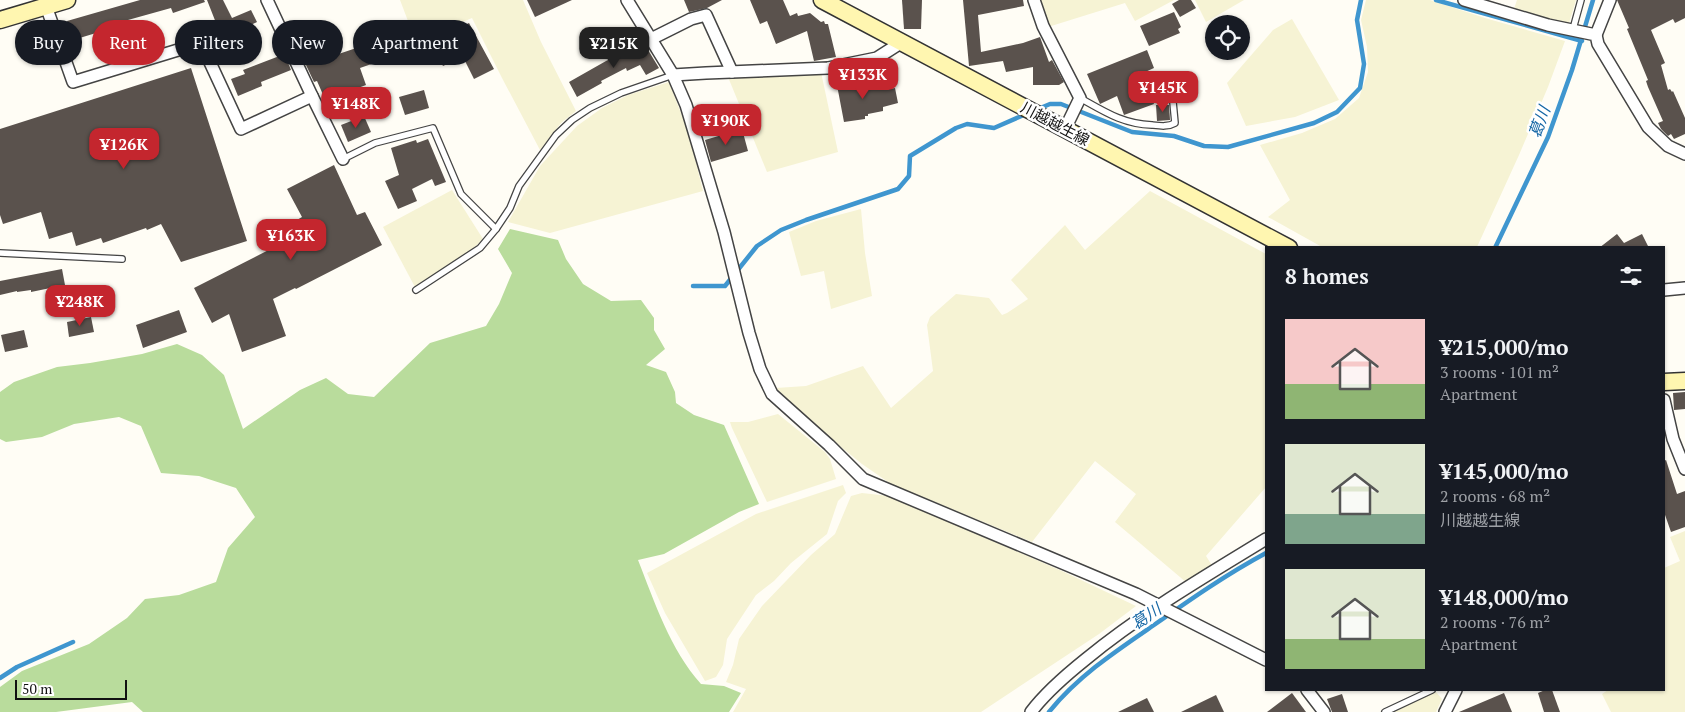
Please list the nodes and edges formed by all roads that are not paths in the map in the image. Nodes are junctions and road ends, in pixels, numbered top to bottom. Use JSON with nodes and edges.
{"nodes":[{"id":1,"x":67,"y":0,"type":"edge"},
{"id":2,"x":267,"y":0,"type":"edge"},
{"id":3,"x":627,"y":0,"type":"edge"},
{"id":4,"x":822,"y":0,"type":"edge"},
{"id":5,"x":1034,"y":0,"type":"edge"},
{"id":6,"x":1464,"y":0,"type":"edge"},
{"id":7,"x":1581,"y":0,"type":"edge"},
{"id":8,"x":1610,"y":0,"type":"edge"},
{"id":9,"x":46,"y":6,"type":"junction"},
{"id":10,"x":0,"y":20,"type":"edge"},
{"id":11,"x":1573,"y":29,"type":"junction"},
{"id":12,"x":1596,"y":35,"type":"junction"},
{"id":13,"x":651,"y":39,"type":"junction"},
{"id":14,"x":902,"y":42,"type":"junction"},
{"id":15,"x":732,"y":72,"type":"junction"},
{"id":16,"x":1165,"y":75,"type":"dead end"},
{"id":17,"x":673,"y":76,"type":"junction"},
{"id":18,"x":312,"y":96,"type":"junction"},
{"id":19,"x":1080,"y":98,"type":"junction"},
{"id":20,"x":1065,"y":129,"type":"junction"},
{"id":21,"x":1683,"y":152,"type":"edge"},
{"id":22,"x":343,"y":159,"type":"joint"},
{"id":23,"x":496,"y":229,"type":"junction"},
{"id":24,"x":1285,"y":246,"type":"edge"},
{"id":25,"x":0,"y":253,"type":"edge"},
{"id":26,"x":122,"y":259,"type":"dead end"},
{"id":27,"x":1685,"y":288,"type":"edge"},
{"id":28,"x":416,"y":290,"type":"dead end"},
{"id":29,"x":1665,"y":290,"type":"edge"},
{"id":30,"x":1685,"y":380,"type":"edge"},
{"id":31,"x":1665,"y":382,"type":"edge"},
{"id":32,"x":1665,"y":404,"type":"edge"},
{"id":33,"x":1685,"y":469,"type":"edge"},
{"id":34,"x":1265,"y":540,"type":"edge"},
{"id":35,"x":1159,"y":605,"type":"junction"},
{"id":36,"x":1265,"y":659,"type":"edge"},
{"id":37,"x":1308,"y":691,"type":"edge"},
{"id":38,"x":1430,"y":691,"type":"edge"},
{"id":39,"x":1456,"y":691,"type":"edge"},
{"id":40,"x":1031,"y":712,"type":"edge"},
{"id":41,"x":1324,"y":712,"type":"edge"},
{"id":42,"x":1385,"y":712,"type":"edge"},
{"id":43,"x":1445,"y":712,"type":"edge"}],
"edges":[{"from":1,"to":9,"type":"main road"},
{"from":2,"to":18,"type":"street"},
{"from":3,"to":13,"type":"street"},
{"from":4,"to":14,"type":"main road","name":"川越越生線"},
{"from":5,"to":19,"type":"street"},
{"from":6,"to":11,"type":"street"},
{"from":7,"to":11,"type":"lane"},
{"from":8,"to":12,"type":"street"},
{"from":9,"to":10,"type":"main road"},
{"from":9,"to":18,"type":"street"},
{"from":11,"to":12,"type":"street"},
{"from":12,"to":21,"type":"street"},
{"from":13,"to":15,"type":"street"},
{"from":13,"to":17,"type":"street"},
{"from":14,"to":15,"type":"street"},
{"from":14,"to":20,"type":"main road","name":"川越越生線"},
{"from":15,"to":17,"type":"street"},
{"from":16,"to":19,"type":"lane"},
{"from":17,"to":23,"type":"lane"},
{"from":17,"to":35,"type":"street"},
{"from":18,"to":22,"type":"street"},
{"from":19,"to":20,"type":"street"},
{"from":20,"to":24,"type":"main road","name":"川越越生線"},
{"from":22,"to":23,"type":"lane"},
{"from":23,"to":28,"type":"lane"},
{"from":25,"to":26,"type":"lane"},
{"from":27,"to":29,"type":"street"},
{"from":30,"to":31,"type":"main road"},
{"from":32,"to":33,"type":"street"},
{"from":34,"to":35,"type":"street"},
{"from":35,"to":36,"type":"street"},
{"from":35,"to":40,"type":"street"},
{"from":37,"to":41,"type":"street"},
{"from":38,"to":42,"type":"lane"},
{"from":39,"to":43,"type":"street"}]}
